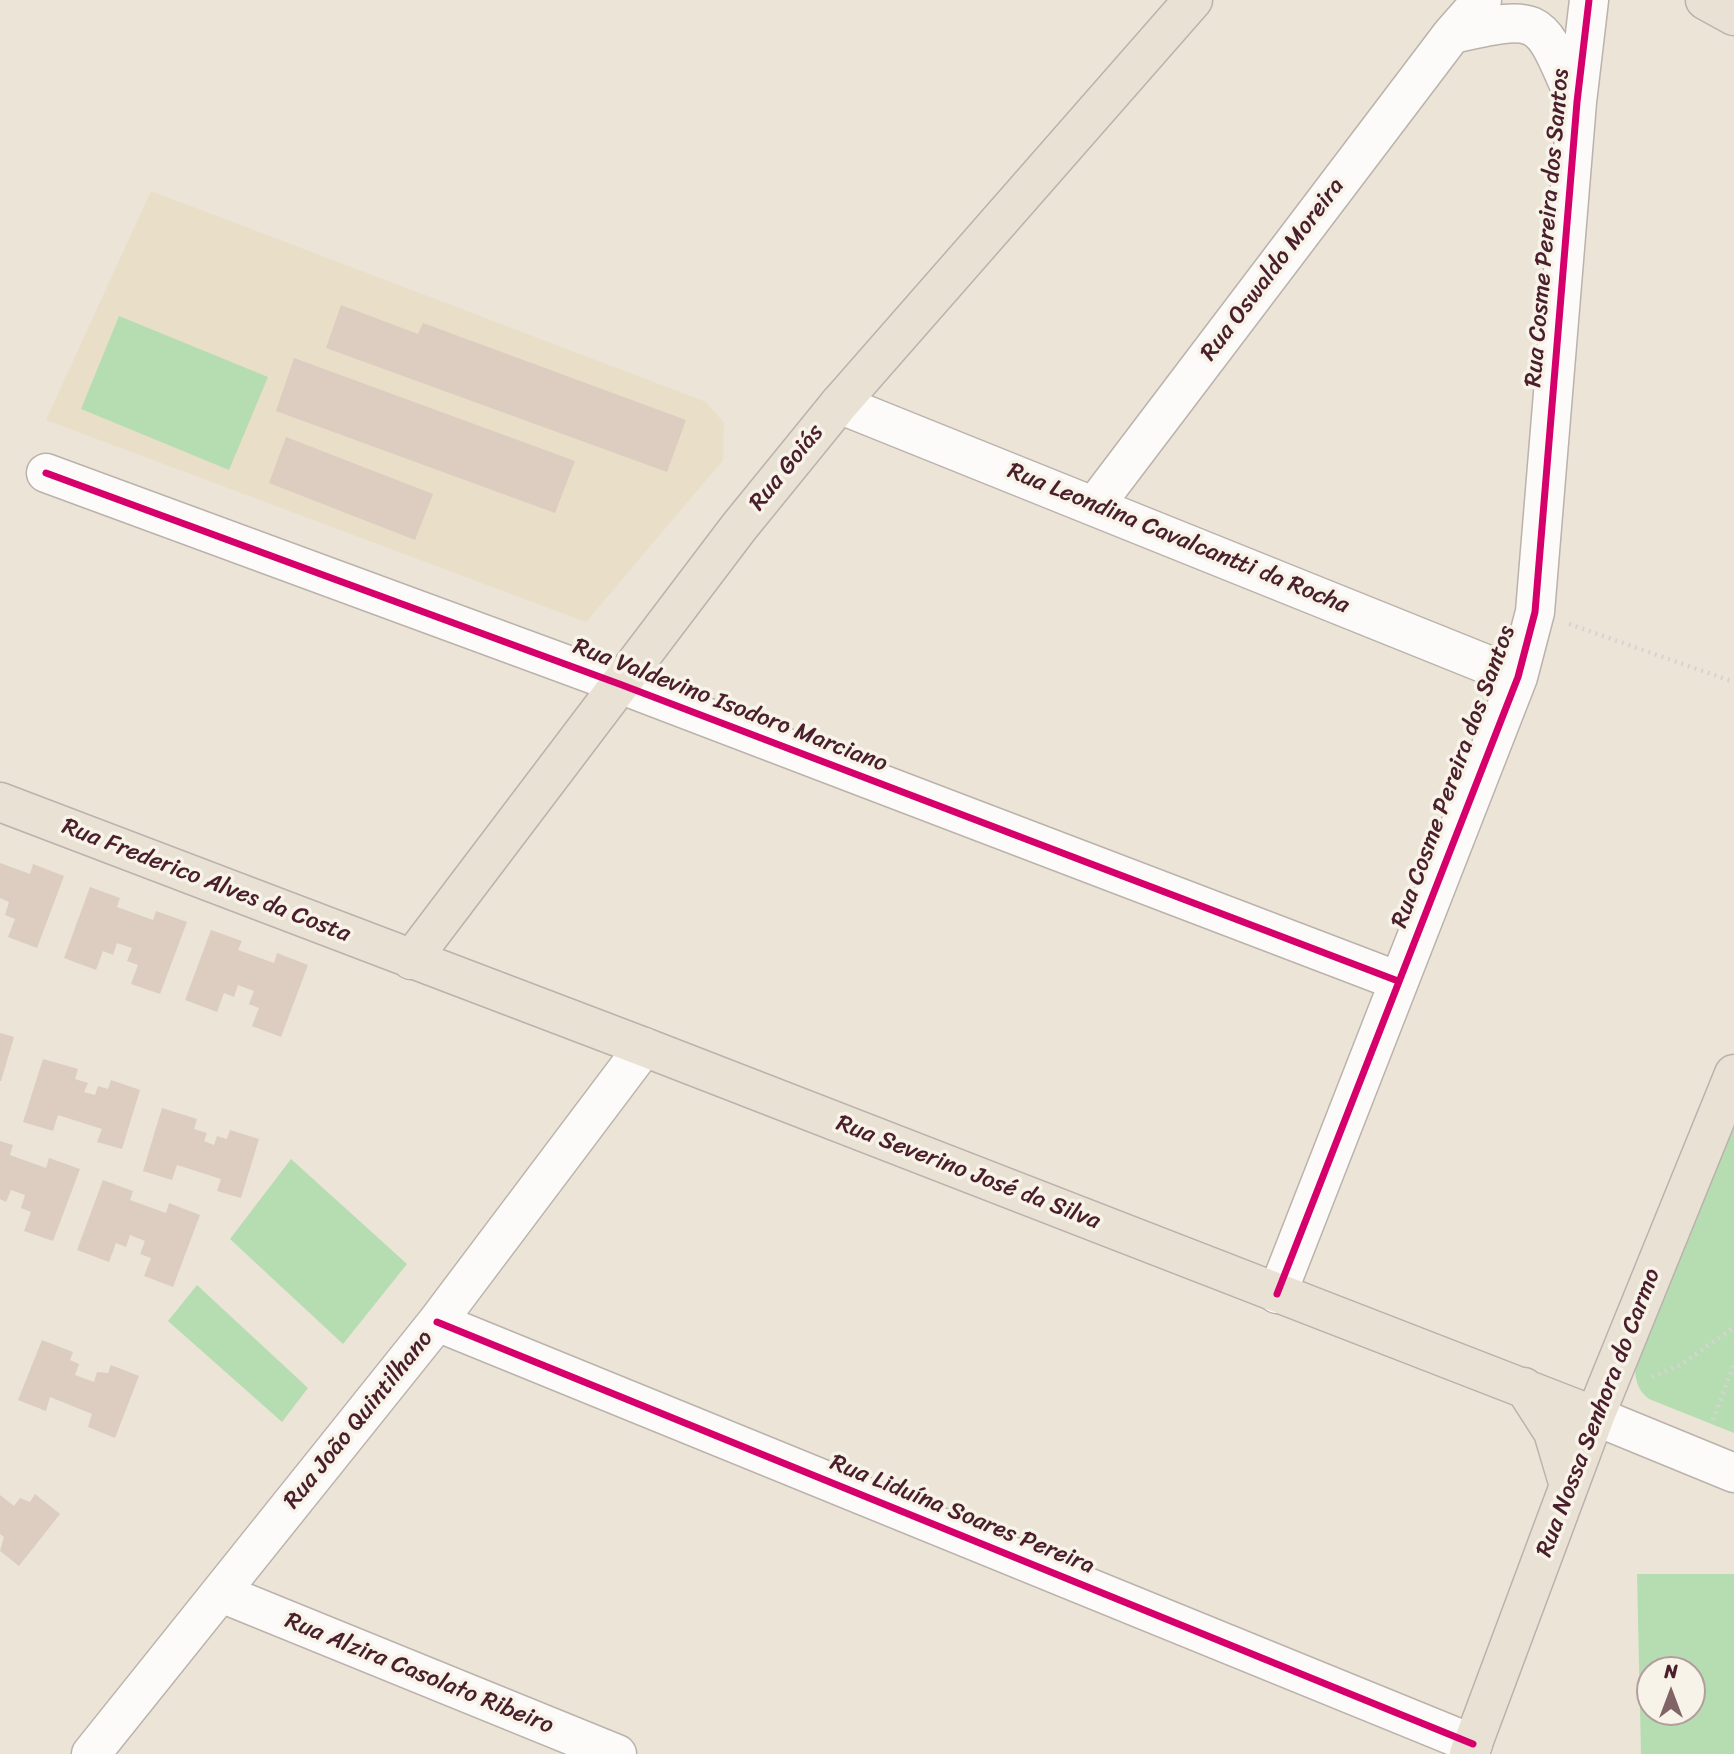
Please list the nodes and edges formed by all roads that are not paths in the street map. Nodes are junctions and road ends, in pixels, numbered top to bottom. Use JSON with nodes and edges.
{"nodes":[{"id":1,"x":1193,"y":0,"type":"edge"},
{"id":2,"x":1482,"y":0,"type":"edge"},
{"id":3,"x":1589,"y":0,"type":"edge"},
{"id":4,"x":1705,"y":0,"type":"edge"},
{"id":5,"x":1734,"y":16,"type":"edge"},
{"id":6,"x":1452,"y":34,"type":"junction"},
{"id":7,"x":1577,"y":102,"type":"junction"},
{"id":8,"x":839,"y":404,"type":"junction"},
{"id":9,"x":46,"y":473,"type":"dead end"},
{"id":10,"x":1095,"y":505,"type":"junction"},
{"id":11,"x":1518,"y":677,"type":"junction"},
{"id":12,"x":622,"y":685,"type":"junction"},
{"id":13,"x":0,"y":803,"type":"edge"},
{"id":14,"x":407,"y":966,"type":"junction"},
{"id":15,"x":1398,"y":981,"type":"junction"},
{"id":16,"x":644,"y":1047,"type":"junction"},
{"id":17,"x":1734,"y":1074,"type":"edge"},
{"id":18,"x":1277,"y":1294,"type":"junction"},
{"id":19,"x":437,"y":1322,"type":"junction"},
{"id":20,"x":1524,"y":1387,"type":"junction"},
{"id":21,"x":1595,"y":1416,"type":"junction"},
{"id":22,"x":1734,"y":1473,"type":"edge"},
{"id":23,"x":1569,"y":1486,"type":"junction"},
{"id":24,"x":221,"y":1593,"type":"junction"},
{"id":25,"x":1471,"y":1749,"type":"edge"},
{"id":26,"x":91,"y":1754,"type":"edge"},
{"id":27,"x":617,"y":1754,"type":"edge"}],
"edges":[{"from":1,"to":8,"type":"main road","name":"Rua Goiás"},
{"from":2,"to":6,"type":"street","name":"Rua Oswaldo Moreira"},
{"from":3,"to":7,"type":"street","name":"Rua Cosme Pereira dos Santos"},
{"from":4,"to":5,"type":"main road"},
{"from":6,"to":7,"type":"street"},
{"from":6,"to":10,"type":"street","name":"Rua Oswaldo Moreira"},
{"from":7,"to":11,"type":"street","name":"Rua Cosme Pereira dos Santos"},
{"from":8,"to":10,"type":"street","name":"Rua Leondina Cavalcantti da Rocha"},
{"from":8,"to":12,"type":"main road","name":"Rua Goiás"},
{"from":9,"to":12,"type":"street","name":"Rua Valdevino Isodoro Marciano"},
{"from":10,"to":11,"type":"street","name":"Rua Leondina Cavalcantti da Rocha"},
{"from":11,"to":15,"type":"street","name":"Rua Cosme Pereira dos Santos"},
{"from":12,"to":14,"type":"main road","name":"Rua Goiás"},
{"from":12,"to":15,"type":"street","name":"Rua Valdevino Isodoro Marciano"},
{"from":13,"to":14,"type":"main road","name":"Rua Frederico Alves da Costa"},
{"from":14,"to":16,"type":"main road","name":"Rua Severino José da Silva"},
{"from":15,"to":18,"type":"street","name":"Rua Cosme Pereira dos Santos"},
{"from":16,"to":18,"type":"main road","name":"Rua Severino José da Silva"},
{"from":16,"to":19,"type":"street","name":"Rua João Quintilhano"},
{"from":17,"to":21,"type":"main road","name":"Rua Nossa Senhora do Carmo"},
{"from":18,"to":20,"type":"main road","name":"Rua Severino José da Silva"},
{"from":19,"to":24,"type":"street","name":"Rua João Quintilhano"},
{"from":19,"to":25,"type":"street","name":"Rua Liduína Soares Pereira"},
{"from":20,"to":21,"type":"main road","name":"Rua Severino José da Silva"},
{"from":20,"to":23,"type":"main road"},
{"from":21,"to":22,"type":"street","name":"Rua Severino José da Silva"},
{"from":21,"to":23,"type":"main road","name":"Rua Nossa Senhora do Carmo"},
{"from":23,"to":25,"type":"main road","name":"Rua Nossa Senhora do Carmo"},
{"from":24,"to":26,"type":"street","name":"Rua João Quintilhano"},
{"from":24,"to":27,"type":"street","name":"Rua Alzira Casolato Ribeiro"}]}
